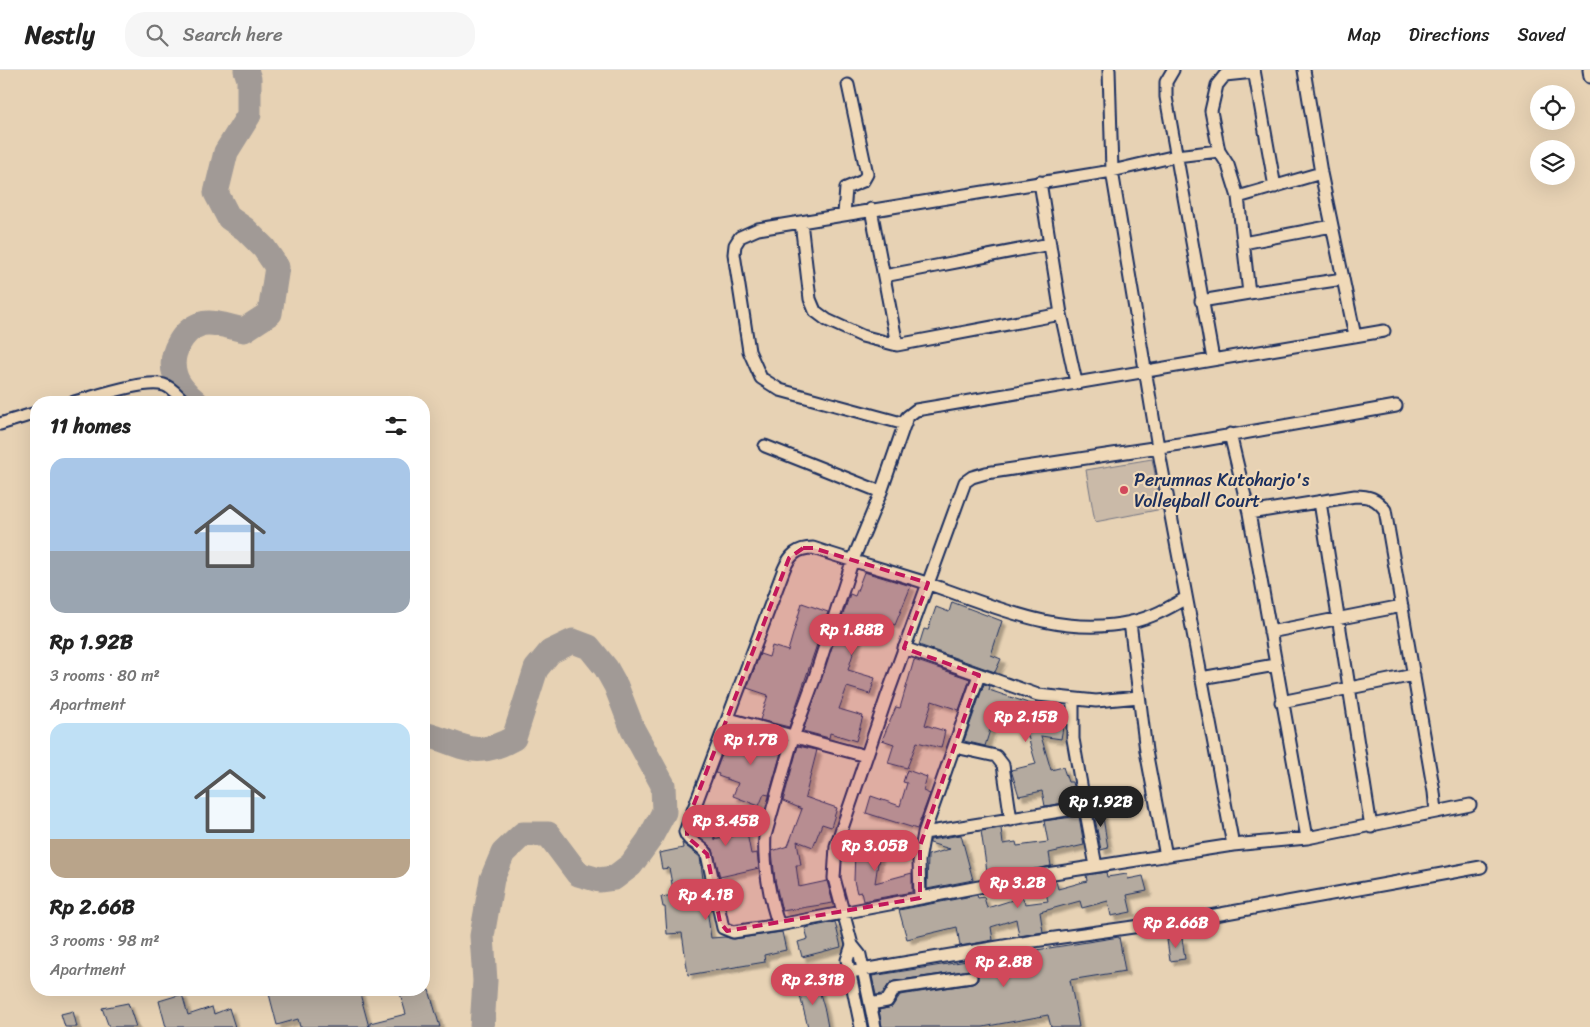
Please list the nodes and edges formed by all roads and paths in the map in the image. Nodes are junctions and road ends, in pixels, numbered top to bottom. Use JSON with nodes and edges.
{"nodes":[{"id":1,"x":1108,"y":70,"type":"edge"},
{"id":2,"x":1173,"y":70,"type":"edge"},
{"id":3,"x":1304,"y":70,"type":"edge"},
{"id":4,"x":1589,"y":70,"type":"edge"},
{"id":5,"x":1254,"y":71,"type":"edge"},
{"id":6,"x":1590,"y":77,"type":"edge"},
{"id":7,"x":848,"y":85,"type":"dead end"},
{"id":8,"x":1219,"y":151,"type":"junction"},
{"id":9,"x":1176,"y":156,"type":"junction"},
{"id":10,"x":1112,"y":171,"type":"junction"},
{"id":11,"x":1321,"y":173,"type":"junction"},
{"id":12,"x":1040,"y":182,"type":"junction"},
{"id":13,"x":1275,"y":187,"type":"junction"},
{"id":14,"x":1238,"y":197,"type":"junction"},
{"id":15,"x":871,"y":209,"type":"junction"},
{"id":16,"x":844,"y":214,"type":"junction"},
{"id":17,"x":801,"y":222,"type":"junction"},
{"id":18,"x":1332,"y":226,"type":"junction"},
{"id":19,"x":1243,"y":242,"type":"junction"},
{"id":20,"x":1050,"y":244,"type":"junction"},
{"id":21,"x":884,"y":276,"type":"junction"},
{"id":22,"x":1343,"y":278,"type":"junction"},
{"id":23,"x":1249,"y":293,"type":"junction"},
{"id":24,"x":1202,"y":301,"type":"junction"},
{"id":25,"x":1061,"y":314,"type":"junction"},
{"id":26,"x":1384,"y":331,"type":"dead end"},
{"id":27,"x":1355,"y":336,"type":"junction"},
{"id":28,"x":897,"y":345,"type":"junction"},
{"id":29,"x":1212,"y":359,"type":"junction"},
{"id":30,"x":1146,"y":370,"type":"junction"},
{"id":31,"x":1076,"y":382,"type":"junction"},
{"id":32,"x":95,"y":396,"type":"edge"},
{"id":33,"x":179,"y":396,"type":"edge"},
{"id":34,"x":1396,"y":406,"type":"dead end"},
{"id":35,"x":30,"y":415,"type":"edge"},
{"id":36,"x":0,"y":424,"type":"edge"},
{"id":37,"x":905,"y":424,"type":"junction"},
{"id":38,"x":1230,"y":434,"type":"junction"},
{"id":39,"x":765,"y":446,"type":"dead end"},
{"id":40,"x":1158,"y":447,"type":"junction"},
{"id":41,"x":881,"y":492,"type":"junction"},
{"id":42,"x":1320,"y":502,"type":"junction"},
{"id":43,"x":1249,"y":513,"type":"junction"},
{"id":44,"x":852,"y":562,"type":"junction"},
{"id":45,"x":928,"y":583,"type":"junction"},
{"id":46,"x":1186,"y":598,"type":"junction"},
{"id":47,"x":1402,"y":606,"type":"junction"},
{"id":48,"x":1337,"y":618,"type":"junction"},
{"id":49,"x":1130,"y":622,"type":"junction"},
{"id":50,"x":1270,"y":632,"type":"junction"},
{"id":51,"x":904,"y":648,"type":"junction"},
{"id":52,"x":1275,"y":665,"type":"junction"},
{"id":53,"x":979,"y":675,"type":"junction"},
{"id":54,"x":1414,"y":675,"type":"junction"},
{"id":55,"x":1201,"y":678,"type":"junction"},
{"id":56,"x":1349,"y":689,"type":"junction"},
{"id":57,"x":1138,"y":697,"type":"junction"},
{"id":58,"x":1072,"y":700,"type":"junction"},
{"id":59,"x":1281,"y":702,"type":"junction"},
{"id":60,"x":729,"y":719,"type":"junction"},
{"id":61,"x":793,"y":737,"type":"junction"},
{"id":62,"x":955,"y":747,"type":"junction"},
{"id":63,"x":866,"y":756,"type":"junction"},
{"id":64,"x":1470,"y":805,"type":"dead end"},
{"id":65,"x":1085,"y":807,"type":"junction"},
{"id":66,"x":1436,"y":812,"type":"junction"},
{"id":67,"x":1011,"y":820,"type":"junction"},
{"id":68,"x":1371,"y":826,"type":"junction"},
{"id":69,"x":924,"y":833,"type":"junction"},
{"id":70,"x":1308,"y":838,"type":"junction"},
{"id":71,"x":1232,"y":845,"type":"junction"},
{"id":72,"x":1166,"y":856,"type":"junction"},
{"id":73,"x":1096,"y":866,"type":"junction"},
{"id":74,"x":1481,"y":867,"type":"dead end"},
{"id":75,"x":920,"y":898,"type":"junction"},
{"id":76,"x":844,"y":913,"type":"junction"},
{"id":77,"x":779,"y":925,"type":"junction"},
{"id":78,"x":852,"y":945,"type":"junction"},
{"id":79,"x":863,"y":970,"type":"junction"},
{"id":80,"x":850,"y":972,"type":"junction"},
{"id":81,"x":971,"y":977,"type":"dead end"},
{"id":82,"x":870,"y":1004,"type":"junction"},
{"id":83,"x":874,"y":1024,"type":"edge"},
{"id":84,"x":861,"y":1025,"type":"edge"}],
"edges":[{"from":1,"to":10,"type":"street"},
{"from":2,"to":9,"type":"street"},
{"from":3,"to":11,"type":"street"},
{"from":4,"to":6,"type":"street"},
{"from":5,"to":8,"type":"street"},
{"from":5,"to":13,"type":"street"},
{"from":7,"to":16,"type":"street"},
{"from":8,"to":9,"type":"street"},
{"from":8,"to":14,"type":"street"},
{"from":9,"to":10,"type":"street"},
{"from":9,"to":24,"type":"street"},
{"from":10,"to":12,"type":"street"},
{"from":10,"to":30,"type":"street"},
{"from":11,"to":13,"type":"street"},
{"from":11,"to":18,"type":"street"},
{"from":12,"to":15,"type":"street"},
{"from":12,"to":20,"type":"street"},
{"from":13,"to":14,"type":"street"},
{"from":14,"to":19,"type":"street"},
{"from":15,"to":16,"type":"street"},
{"from":15,"to":21,"type":"street"},
{"from":16,"to":17,"type":"street"},
{"from":17,"to":28,"type":"street"},
{"from":17,"to":37,"type":"street"},
{"from":18,"to":19,"type":"street"},
{"from":18,"to":22,"type":"street"},
{"from":19,"to":23,"type":"street"},
{"from":20,"to":21,"type":"street"},
{"from":20,"to":25,"type":"street"},
{"from":21,"to":28,"type":"street"},
{"from":22,"to":23,"type":"street"},
{"from":22,"to":27,"type":"street"},
{"from":23,"to":24,"type":"street"},
{"from":24,"to":29,"type":"street"},
{"from":25,"to":28,"type":"street"},
{"from":25,"to":31,"type":"street"},
{"from":26,"to":27,"type":"street"},
{"from":27,"to":29,"type":"street"},
{"from":29,"to":30,"type":"street"},
{"from":30,"to":31,"type":"street"},
{"from":30,"to":40,"type":"street"},
{"from":31,"to":37,"type":"street"},
{"from":32,"to":33,"type":"street"},
{"from":34,"to":38,"type":"street"},
{"from":35,"to":36,"type":"street"},
{"from":37,"to":41,"type":"street"},
{"from":38,"to":40,"type":"street"},
{"from":38,"to":43,"type":"street"},
{"from":39,"to":41,"type":"street"},
{"from":40,"to":45,"type":"street"},
{"from":40,"to":46,"type":"street"},
{"from":41,"to":44,"type":"street"},
{"from":42,"to":43,"type":"street"},
{"from":42,"to":47,"type":"street"},
{"from":42,"to":48,"type":"street"},
{"from":43,"to":50,"type":"street"},
{"from":44,"to":45,"type":"street"},
{"from":44,"to":60,"type":"street"},
{"from":44,"to":61,"type":"street"},
{"from":45,"to":49,"type":"street"},
{"from":45,"to":51,"type":"street"},
{"from":46,"to":49,"type":"street"},
{"from":46,"to":55,"type":"street"},
{"from":47,"to":48,"type":"street"},
{"from":47,"to":54,"type":"street"},
{"from":48,"to":50,"type":"street"},
{"from":48,"to":56,"type":"street"},
{"from":49,"to":57,"type":"street"},
{"from":50,"to":52,"type":"street"},
{"from":51,"to":53,"type":"street"},
{"from":51,"to":63,"type":"street"},
{"from":52,"to":55,"type":"street"},
{"from":52,"to":59,"type":"street"},
{"from":53,"to":58,"type":"street"},
{"from":53,"to":62,"type":"street"},
{"from":54,"to":56,"type":"street"},
{"from":54,"to":66,"type":"street"},
{"from":55,"to":71,"type":"street"},
{"from":56,"to":59,"type":"street"},
{"from":56,"to":68,"type":"street"},
{"from":57,"to":58,"type":"street"},
{"from":57,"to":72,"type":"street"},
{"from":58,"to":65,"type":"street"},
{"from":59,"to":70,"type":"street"},
{"from":60,"to":61,"type":"street"},
{"from":60,"to":77,"type":"street"},
{"from":61,"to":63,"type":"street"},
{"from":61,"to":77,"type":"street"},
{"from":62,"to":67,"type":"street"},
{"from":62,"to":69,"type":"street"},
{"from":63,"to":76,"type":"street"},
{"from":64,"to":66,"type":"street"},
{"from":65,"to":67,"type":"street"},
{"from":65,"to":73,"type":"street"},
{"from":66,"to":68,"type":"street"},
{"from":67,"to":69,"type":"street"},
{"from":68,"to":70,"type":"street"},
{"from":69,"to":75,"type":"street"},
{"from":70,"to":71,"type":"street"},
{"from":71,"to":72,"type":"street"},
{"from":72,"to":73,"type":"street"},
{"from":73,"to":75,"type":"street"},
{"from":74,"to":79,"type":"street"},
{"from":75,"to":76,"type":"street"},
{"from":76,"to":77,"type":"street"},
{"from":76,"to":78,"type":"street"},
{"from":78,"to":79,"type":"street"},
{"from":78,"to":80,"type":"street"},
{"from":79,"to":80,"type":"street"},
{"from":79,"to":82,"type":"street"},
{"from":80,"to":84,"type":"street"},
{"from":81,"to":82,"type":"street"},
{"from":82,"to":83,"type":"street"},
{"from":83,"to":84,"type":"street"}]}
